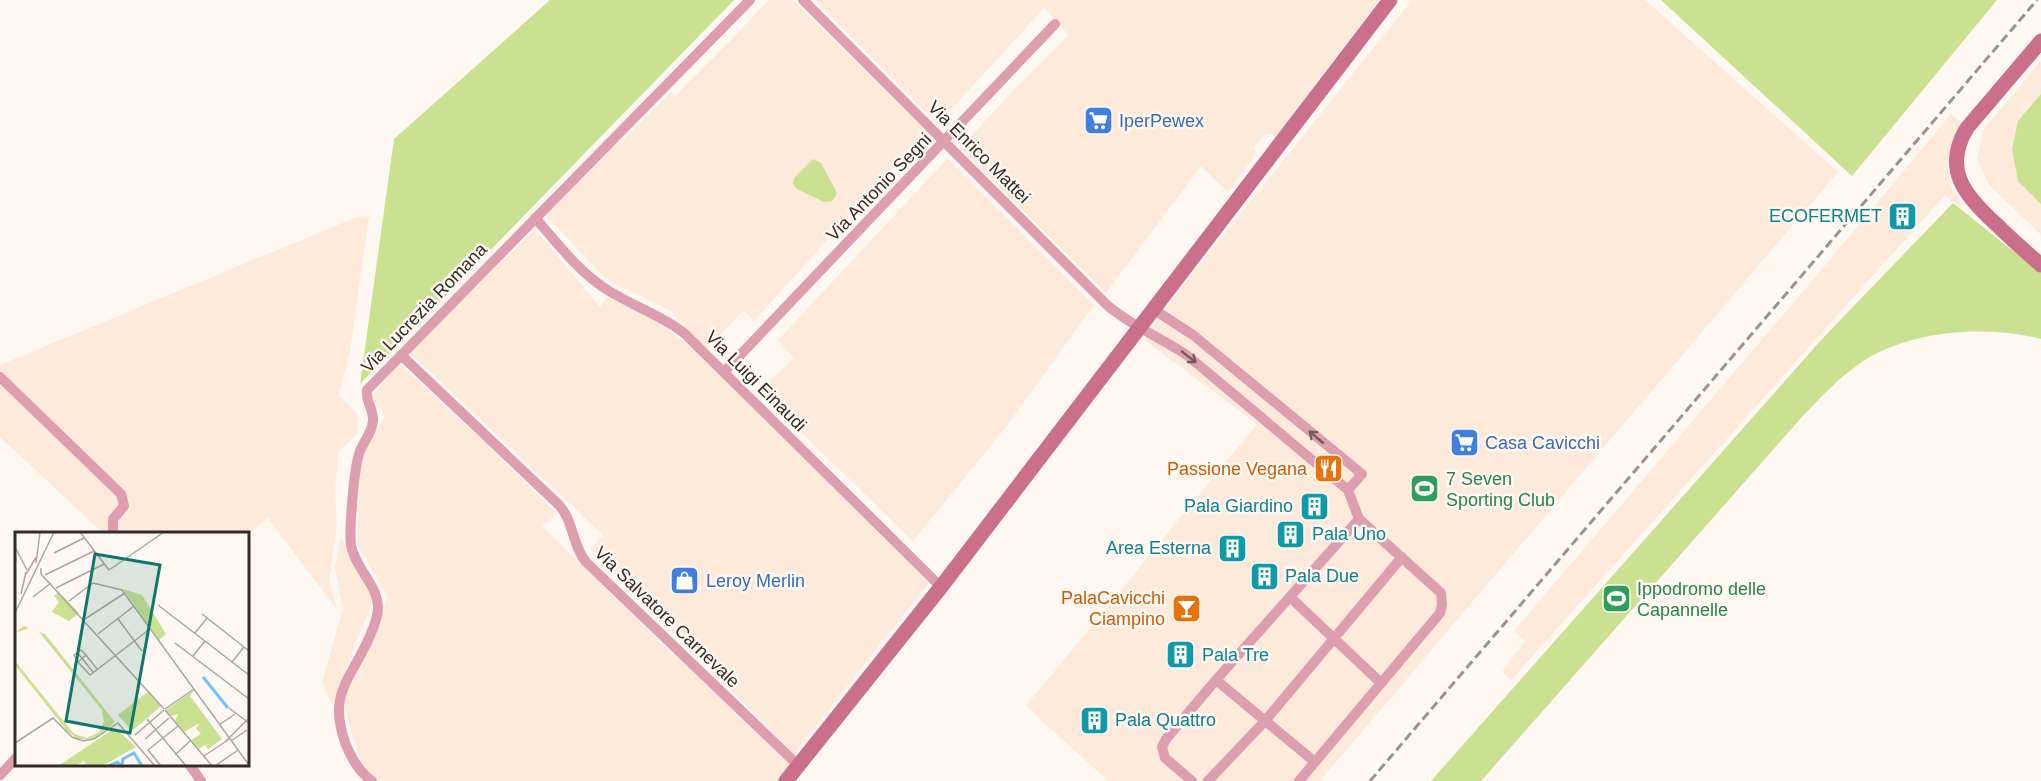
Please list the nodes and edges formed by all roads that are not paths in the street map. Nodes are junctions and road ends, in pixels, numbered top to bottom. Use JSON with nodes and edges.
{"nodes":[{"id":1,"x":750,"y":0,"type":"edge"},
{"id":2,"x":803,"y":0,"type":"edge"},
{"id":3,"x":1390,"y":0,"type":"edge"},
{"id":4,"x":1055,"y":24,"type":"dead end"},
{"id":5,"x":2041,"y":40,"type":"edge"},
{"id":6,"x":946,"y":141,"type":"junction"},
{"id":7,"x":535,"y":218,"type":"junction"},
{"id":8,"x":2041,"y":265,"type":"edge"},
{"id":9,"x":1153,"y":309,"type":"junction"},
{"id":10,"x":1137,"y":326,"type":"junction"},
{"id":11,"x":401,"y":355,"type":"junction"},
{"id":12,"x":724,"y":372,"type":"junction"},
{"id":13,"x":0,"y":377,"type":"edge"},
{"id":14,"x":1348,"y":490,"type":"junction"},
{"id":15,"x":1359,"y":519,"type":"junction"},
{"id":16,"x":113,"y":532,"type":"edge"},
{"id":17,"x":1402,"y":557,"type":"junction"},
{"id":18,"x":941,"y":587,"type":"junction"},
{"id":19,"x":1290,"y":597,"type":"junction"},
{"id":20,"x":1334,"y":639,"type":"junction"},
{"id":21,"x":1216,"y":681,"type":"junction"},
{"id":22,"x":1381,"y":683,"type":"junction"},
{"id":23,"x":1265,"y":721,"type":"junction"},
{"id":24,"x":15,"y":759,"type":"edge"},
{"id":25,"x":1315,"y":762,"type":"junction"},
{"id":26,"x":190,"y":766,"type":"edge"},
{"id":27,"x":799,"y":766,"type":"junction"},
{"id":28,"x":0,"y":775,"type":"edge"},
{"id":29,"x":201,"y":781,"type":"edge"},
{"id":30,"x":372,"y":781,"type":"edge"},
{"id":31,"x":786,"y":781,"type":"edge"},
{"id":32,"x":1192,"y":781,"type":"edge"},
{"id":33,"x":1208,"y":781,"type":"edge"},
{"id":34,"x":1299,"y":781,"type":"edge"}],
"edges":[{"from":1,"to":7,"type":"street","name":"Via Lucrezia Romana"},
{"from":2,"to":6,"type":"street","name":"Via Enrico Mattei"},
{"from":3,"to":9,"type":"street"},
{"from":4,"to":6,"type":"street","name":"Via Antonio Segni"},
{"from":5,"to":8,"type":"street"},
{"from":6,"to":10,"type":"street","name":"Via Enrico Mattei"},
{"from":6,"to":12,"type":"street","name":"Via Antonio Segni"},
{"from":7,"to":11,"type":"street","name":"Via Lucrezia Romana"},
{"from":7,"to":12,"type":"street","name":"Via Luigi Einaudi"},
{"from":9,"to":10,"type":"street"},
{"from":14,"to":9,"type":"street","one_way":true},
{"from":10,"to":14,"type":"street","name":"Via Enrico Mattei","one_way":true},
{"from":10,"to":18,"type":"street"},
{"from":11,"to":27,"type":"street","name":"Via Salvatore Carnevale"},
{"from":11,"to":30,"type":"street","name":"Via Lucrezia Romana"},
{"from":12,"to":18,"type":"street","name":"Via Luigi Einaudi"},
{"from":13,"to":16,"type":"street"},
{"from":14,"to":15,"type":"street"},
{"from":15,"to":17,"type":"street"},
{"from":15,"to":19,"type":"street"},
{"from":17,"to":20,"type":"street"},
{"from":17,"to":22,"type":"street"},
{"from":18,"to":27,"type":"street"},
{"from":19,"to":20,"type":"street"},
{"from":19,"to":21,"type":"street"},
{"from":20,"to":22,"type":"street"},
{"from":20,"to":23,"type":"street"},
{"from":21,"to":23,"type":"street"},
{"from":21,"to":32,"type":"street"},
{"from":22,"to":25,"type":"street"},
{"from":23,"to":25,"type":"street"},
{"from":23,"to":33,"type":"street"},
{"from":24,"to":28,"type":"street"},
{"from":25,"to":34,"type":"street"},
{"from":26,"to":29,"type":"street"},
{"from":27,"to":31,"type":"street"}]}
